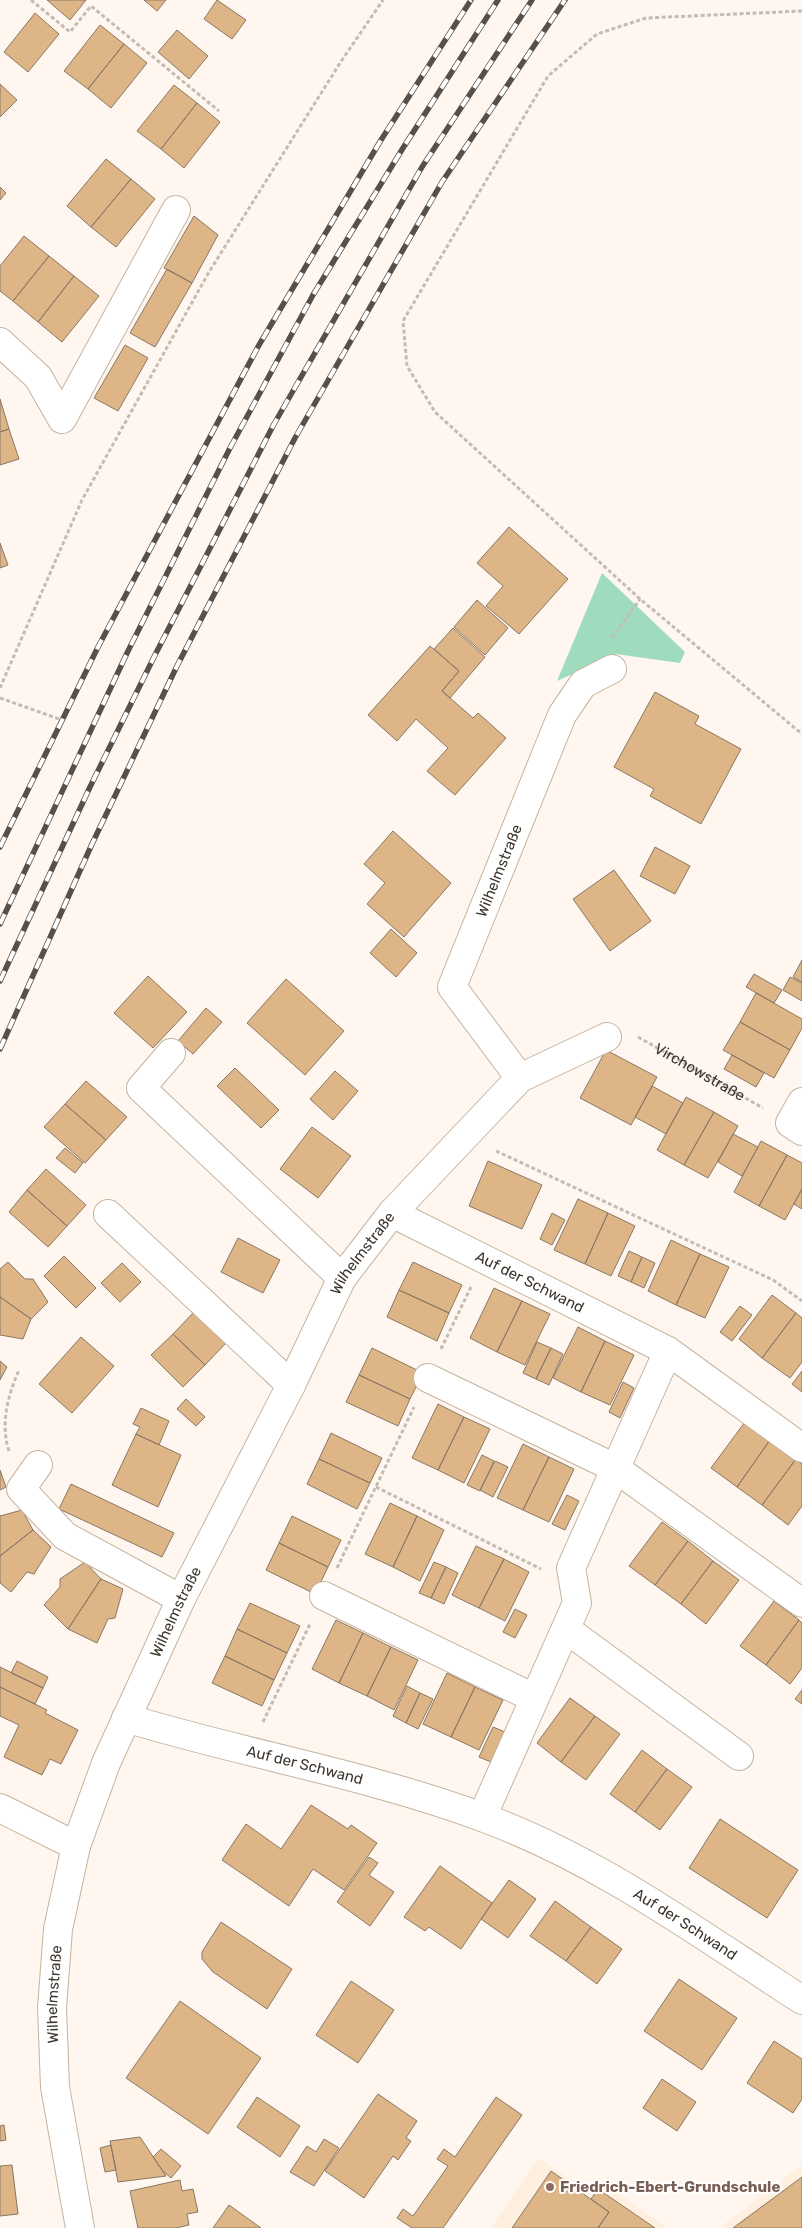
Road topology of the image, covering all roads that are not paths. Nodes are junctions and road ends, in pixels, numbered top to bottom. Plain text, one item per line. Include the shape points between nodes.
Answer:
1 (176, 210) dead end
2 (0, 342) edge
3 (612, 669) road end
4 (606, 1037) road end
5 (171, 1053) dead end
6 (520, 1078) junction
7 (392, 1213) junction
8 (108, 1214) dead end
9 (342, 1278) junction
10 (668, 1351) junction
11 (428, 1378) road end
12 (291, 1385) junction
13 (802, 1448) edge
14 (38, 1465) dead end
15 (615, 1468) junction
16 (324, 1596) road end
17 (181, 1599) junction
18 (802, 1602) edge
19 (566, 1629) junction
20 (534, 1698) junction
21 (126, 1718) junction
22 (739, 1756) dead end
23 (0, 1808) edge
24 (482, 1817) junction
25 (76, 1846) junction
26 (802, 2000) edge
27 (80, 2228) edge

1 - 2 street via 62,419 38,377
3 - 6 street, Wilhelmstraße via 582,684 562,716 452,987
4 - 6 street, Wilhelmstraße
5 - 9 street via 140,1088
6 - 7 street, Wilhelmstraße
7 - 9 street, Wilhelmstraße
7 - 10 street, Auf der Schwand
8 - 12 street
9 - 12 street, Wilhelmstraße
10 - 13 street, Auf der Schwand
10 - 15 street
11 - 15 street
12 - 17 street, Wilhelmstraße
14 - 17 street via 21,1489 66,1536
15 - 18 street
15 - 19 street via 571,1568 578,1603
16 - 20 street
17 - 21 street, Wilhelmstraße
19 - 20 street
19 - 22 street
20 - 24 street
21 - 24 street, Auf der Schwand via 182,1735 345,1773
21 - 25 street, Wilhelmstraße
23 - 25 street
24 - 26 street, Auf der Schwand via 571,1855 642,1895
25 - 27 street, Wilhelmstraße via 58,1928 52,2008 55,2087

